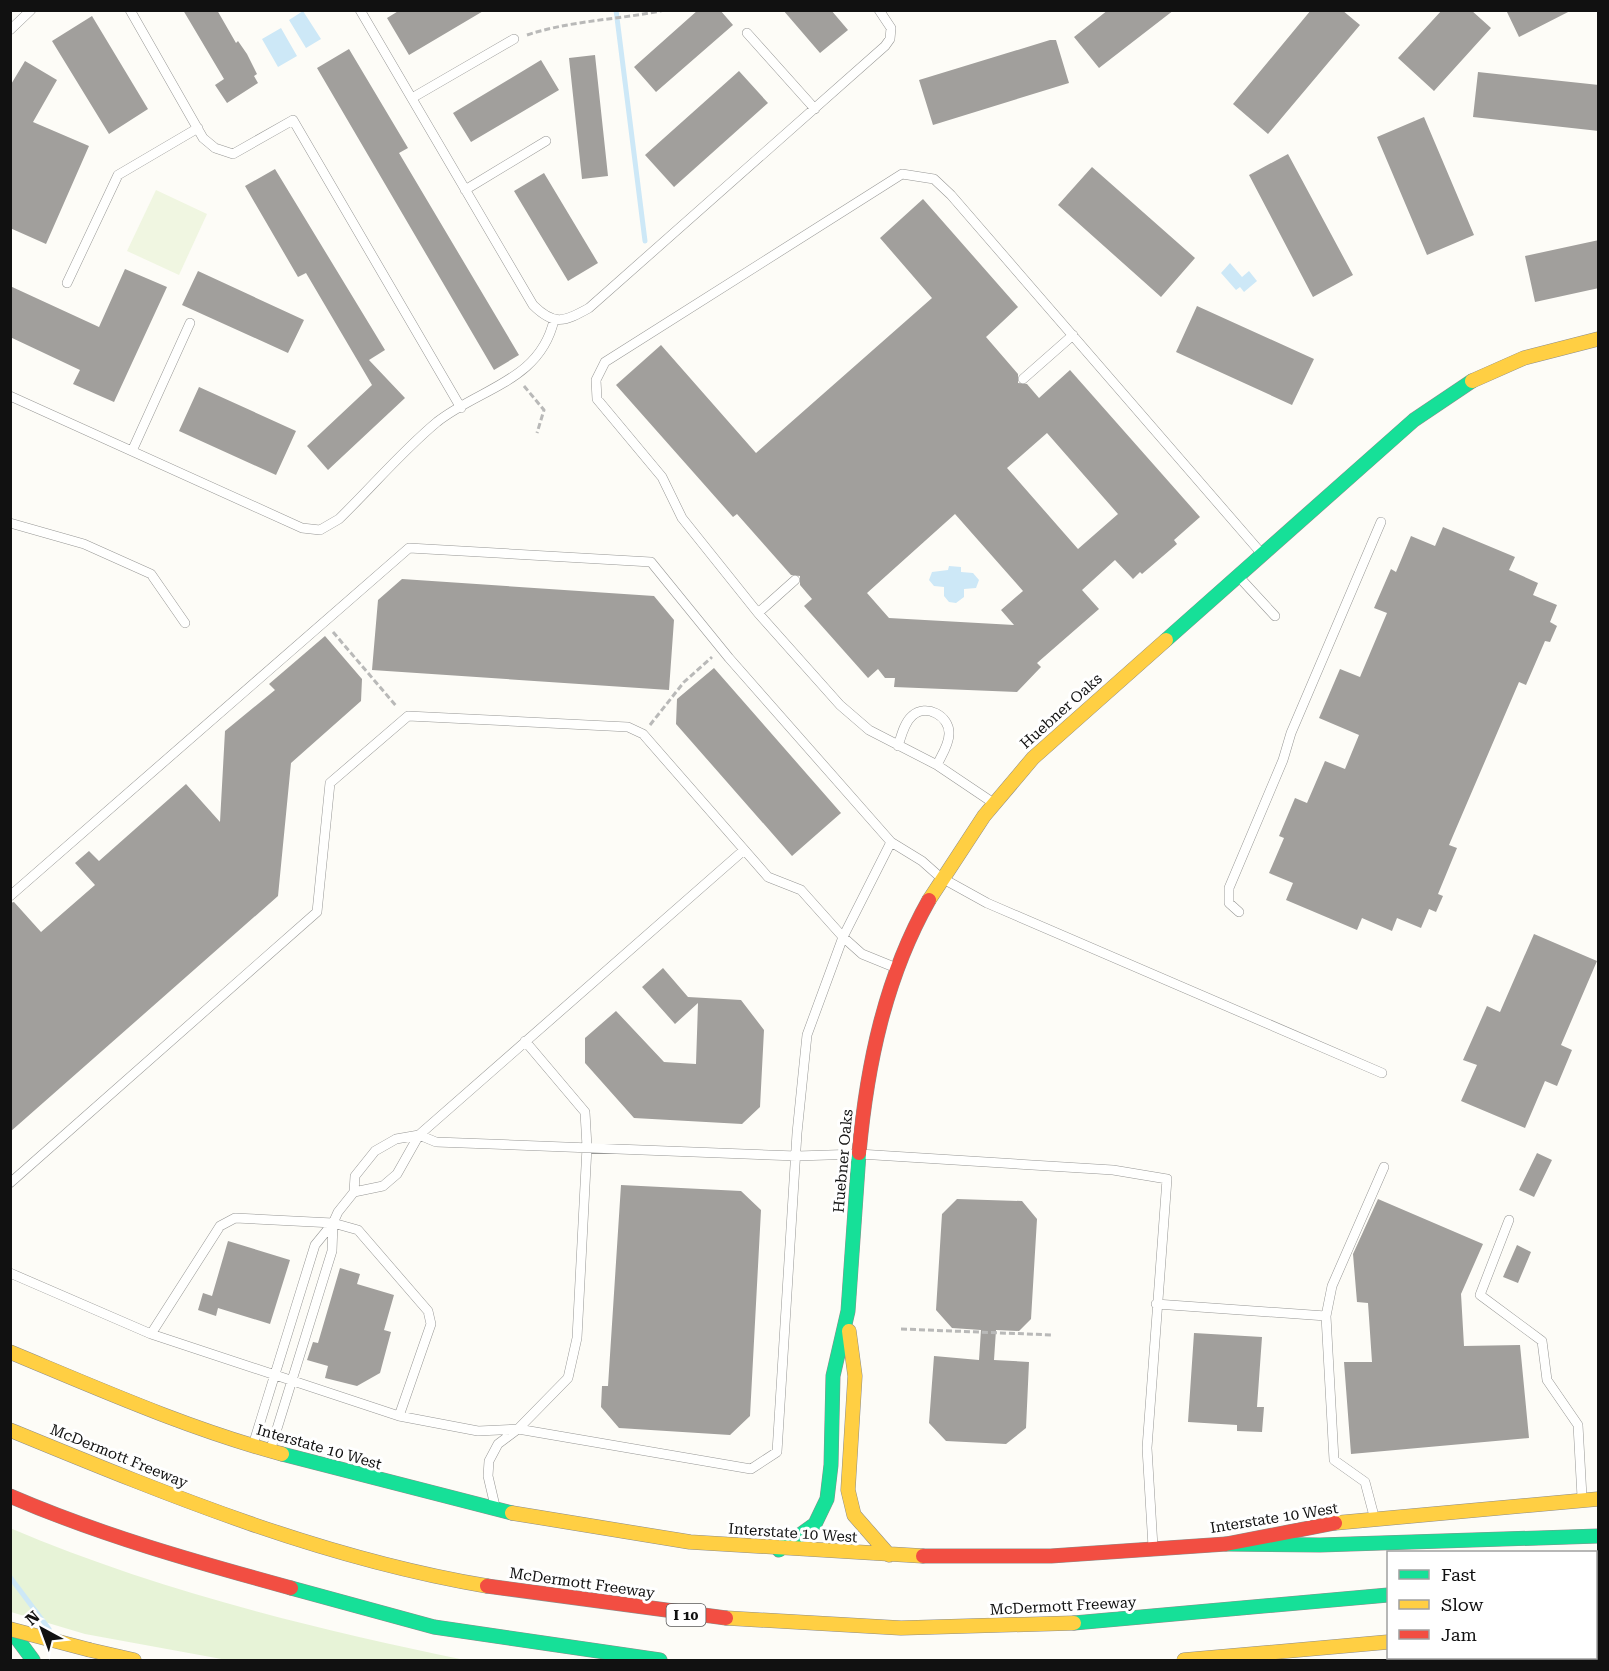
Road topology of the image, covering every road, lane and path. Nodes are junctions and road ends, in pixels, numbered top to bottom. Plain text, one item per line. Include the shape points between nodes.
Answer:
1 (31, 10) edge
2 (130, 10) edge
3 (360, 10) edge
4 (665, 10) edge
5 (879, 10) edge
6 (10, 30) edge
7 (747, 33) dead end
8 (514, 39) joint
9 (412, 98) junction
10 (815, 109) junction
11 (198, 128) junction
12 (546, 141) dead end
13 (465, 190) junction
14 (67, 283) dead end
15 (554, 320) junction
16 (190, 323) dead end
17 (1073, 335) junction
18 (1599, 339) edge
19 (515, 375) junction
20 (1023, 379) dead end
21 (10, 396) edge
22 (461, 408) junction
23 (537, 433) dead end
24 (132, 451) junction
25 (1382, 522) dead end
26 (10, 523) edge
27 (1262, 554) junction
28 (1238, 576) junction
29 (795, 580) dead end
30 (758, 613) junction
31 (1275, 616) dead end
32 (324, 621) junction
33 (185, 623) dead end
34 (722, 648) junction
35 (406, 718) junction
36 (643, 734) junction
37 (898, 746) junction
38 (937, 765) junction
39 (992, 802) junction
40 (891, 842) junction
41 (744, 850) junction
42 (940, 877) junction
43 (10, 896) edge
44 (1239, 912) dead end
45 (843, 937) junction
46 (897, 969) junction
47 (525, 1041) junction
48 (1382, 1072) dead end
49 (419, 1135) junction
50 (587, 1147) junction
51 (859, 1154) junction
52 (797, 1156) junction
53 (1384, 1167) dead end
54 (10, 1183) edge
55 (354, 1192) junction
56 (1509, 1220) dead end
57 (333, 1223) junction
58 (10, 1273) edge
59 (1156, 1304) junction
60 (1326, 1316) junction
61 (847, 1320) junction
62 (901, 1329) dead end
63 (151, 1334) junction
64 (1053, 1335) dead end
65 (10, 1352) edge
66 (275, 1375) junction
67 (292, 1381) junction
68 (399, 1416) junction
69 (518, 1429) junction
70 (10, 1430) edge
71 (253, 1446) junction
72 (271, 1450) junction
73 (10, 1496) edge
74 (1599, 1498) edge
75 (1582, 1500) junction
76 (496, 1510) junction
77 (1375, 1520) junction
78 (1599, 1536) edge
79 (1226, 1544) junction
80 (1154, 1549) junction
81 (779, 1550) junction
82 (888, 1555) junction
83 (1387, 1595) edge
84 (10, 1629) edge
85 (1387, 1642) edge
86 (33, 1660) edge
87 (134, 1660) edge
88 (660, 1660) edge
89 (1184, 1660) edge

1 - 6 lane
2 - 11 lane
3 - 9 lane
4 - 8 path via 553,26
5 - 10 lane via 891,28 890,39
7 - 10 lane
8 - 9 lane
9 - 13 lane
10 - 15 lane via 589,309 570,319
11 - 14 lane via 118,175
11 - 22 lane via 215,148 234,154 293,120
12 - 13 lane
13 - 15 lane via 533,305
15 - 19 lane via 541,355
16 - 24 lane
17 - 20 lane
17 - 27 lane
17 - 30 lane via 951,195 934,179 902,174 605,362 596,380 597,399 662,477 682,518
18 - 27 main road, Huebner Oaks via 1534,352 1451,392
19 - 22 lane
19 - 23 path via 544,410
21 - 24 lane
22 - 24 lane via 438,422 339,519 320,530 302,528
25 - 44 lane via 1291,733 1230,888 1229,903
26 - 33 lane via 84,544 151,574
27 - 28 main road, Huebner Oaks
28 - 31 lane
28 - 39 main road, Huebner Oaks via 1033,758
29 - 30 lane
30 - 37 lane via 840,705 868,729
32 - 34 lane via 409,548 651,562
32 - 35 path
32 - 43 lane
34 - 36 path via 684,682
34 - 40 lane
35 - 36 lane via 628,727
35 - 54 lane via 330,783 317,912
36 - 41 lane
37 - 38 lane
37 - 38 lane via 910,717 933,711 949,728
38 - 39 lane
39 - 42 main road, Huebner Oaks
40 - 42 lane
40 - 45 lane
41 - 45 lane via 768,877 801,890
41 - 47 lane
42 - 46 main road, Huebner Oaks
42 - 48 lane via 987,903
45 - 46 lane via 862,954
45 - 52 lane via 807,1035
46 - 51 main road, Huebner Oaks via 881,1016 868,1076
47 - 49 lane
47 - 50 lane via 585,1112
49 - 50 lane via 436,1142
49 - 55 lane via 398,1174 383,1186
49 - 55 lane via 396,1139 375,1151 355,1176
50 - 52 lane
50 - 69 lane via 577,1338 568,1378
51 - 52 lane
51 - 59 lane via 1113,1170 1167,1179
51 - 61 main road, Huebner Oaks
52 - 69 lane via 777,1452 751,1469
53 - 60 lane via 1332,1286
55 - 57 lane
56 - 75 lane via 1480,1295 1542,1341 1546,1380 1578,1425
57 - 63 lane via 235,1218 220,1226
57 - 66 lane via 315,1245
57 - 67 lane via 332,1251
57 - 68 lane via 358,1230 428,1311 430,1324
58 - 63 lane
59 - 60 lane
59 - 80 lane via 1147,1448
60 - 77 lane via 1334,1460 1365,1482
61 - 81 main road, Huebner Oaks via 833,1374 828,1491 823,1513 813,1526
61 - 82 main road, Huebner Oaks via 855,1376 848,1490 854,1515
62 - 64 path
63 - 66 lane
65 - 71 main road, Interstate 10 West via 123,1399
66 - 67 lane
66 - 71 lane
67 - 68 lane
67 - 72 lane
68 - 69 lane via 478,1431
69 - 76 lane via 498,1443 489,1461 488,1476
70 - 83 main road, McDermott Freeway / I 10 via 236,1521 363,1560 520,1592 687,1615 816,1626 965,1628 1100,1621
71 - 72 main road, Interstate 10 West
72 - 76 main road, Interstate 10 West
73 - 88 main road via 192,1561 434,1628
74 - 75 main road, Interstate 10 West
75 - 77 main road, Interstate 10 West
76 - 81 main road, Interstate 10 West via 690,1542
77 - 79 main road, Interstate 10 West via 1328,1524
78 - 79 main road via 1320,1545
79 - 80 main road, Interstate 10 West
80 - 82 main road, Interstate 10 West via 968,1558
81 - 82 main road, Interstate 10 West
84 - 86 main road
84 - 87 main road, bridge
85 - 89 main road

